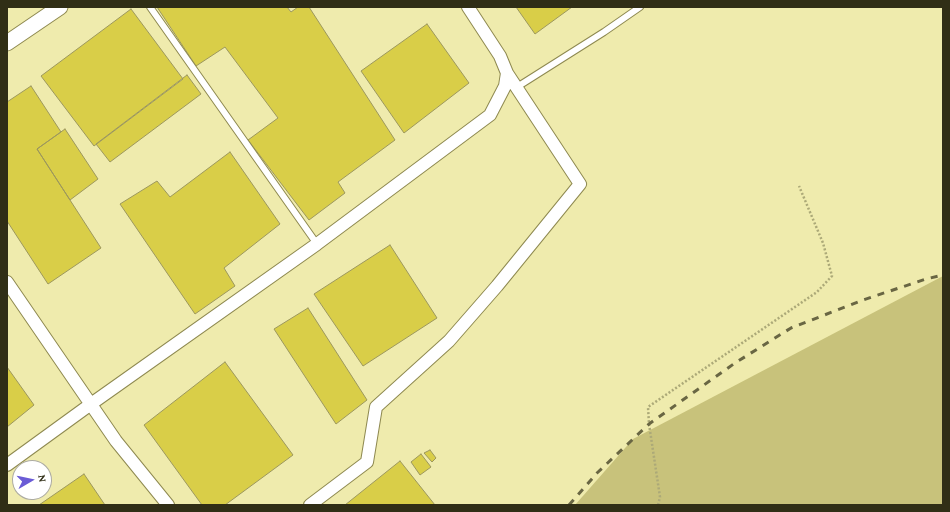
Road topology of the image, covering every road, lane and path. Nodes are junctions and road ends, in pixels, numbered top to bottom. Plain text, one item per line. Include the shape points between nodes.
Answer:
1 (60, 7) edge
2 (150, 7) edge
3 (468, 7) edge
4 (640, 7) edge
5 (7, 43) edge
6 (507, 73) junction
7 (517, 87) junction
8 (799, 186) dead end
9 (317, 244) junction
10 (7, 282) edge
11 (91, 404) junction
12 (7, 465) edge
13 (168, 505) edge
14 (310, 505) edge
15 (658, 505) edge

1 - 5 street
2 - 9 lane
3 - 6 street via 500,56
4 - 7 lane
6 - 7 street
6 - 9 street via 505,86 490,115
7 - 14 street via 580,184 449,341 376,407 367,462
8 - 15 path via 823,243 832,276 817,292 648,407 660,497
9 - 11 street
10 - 11 street
11 - 12 street
11 - 13 street via 116,441

